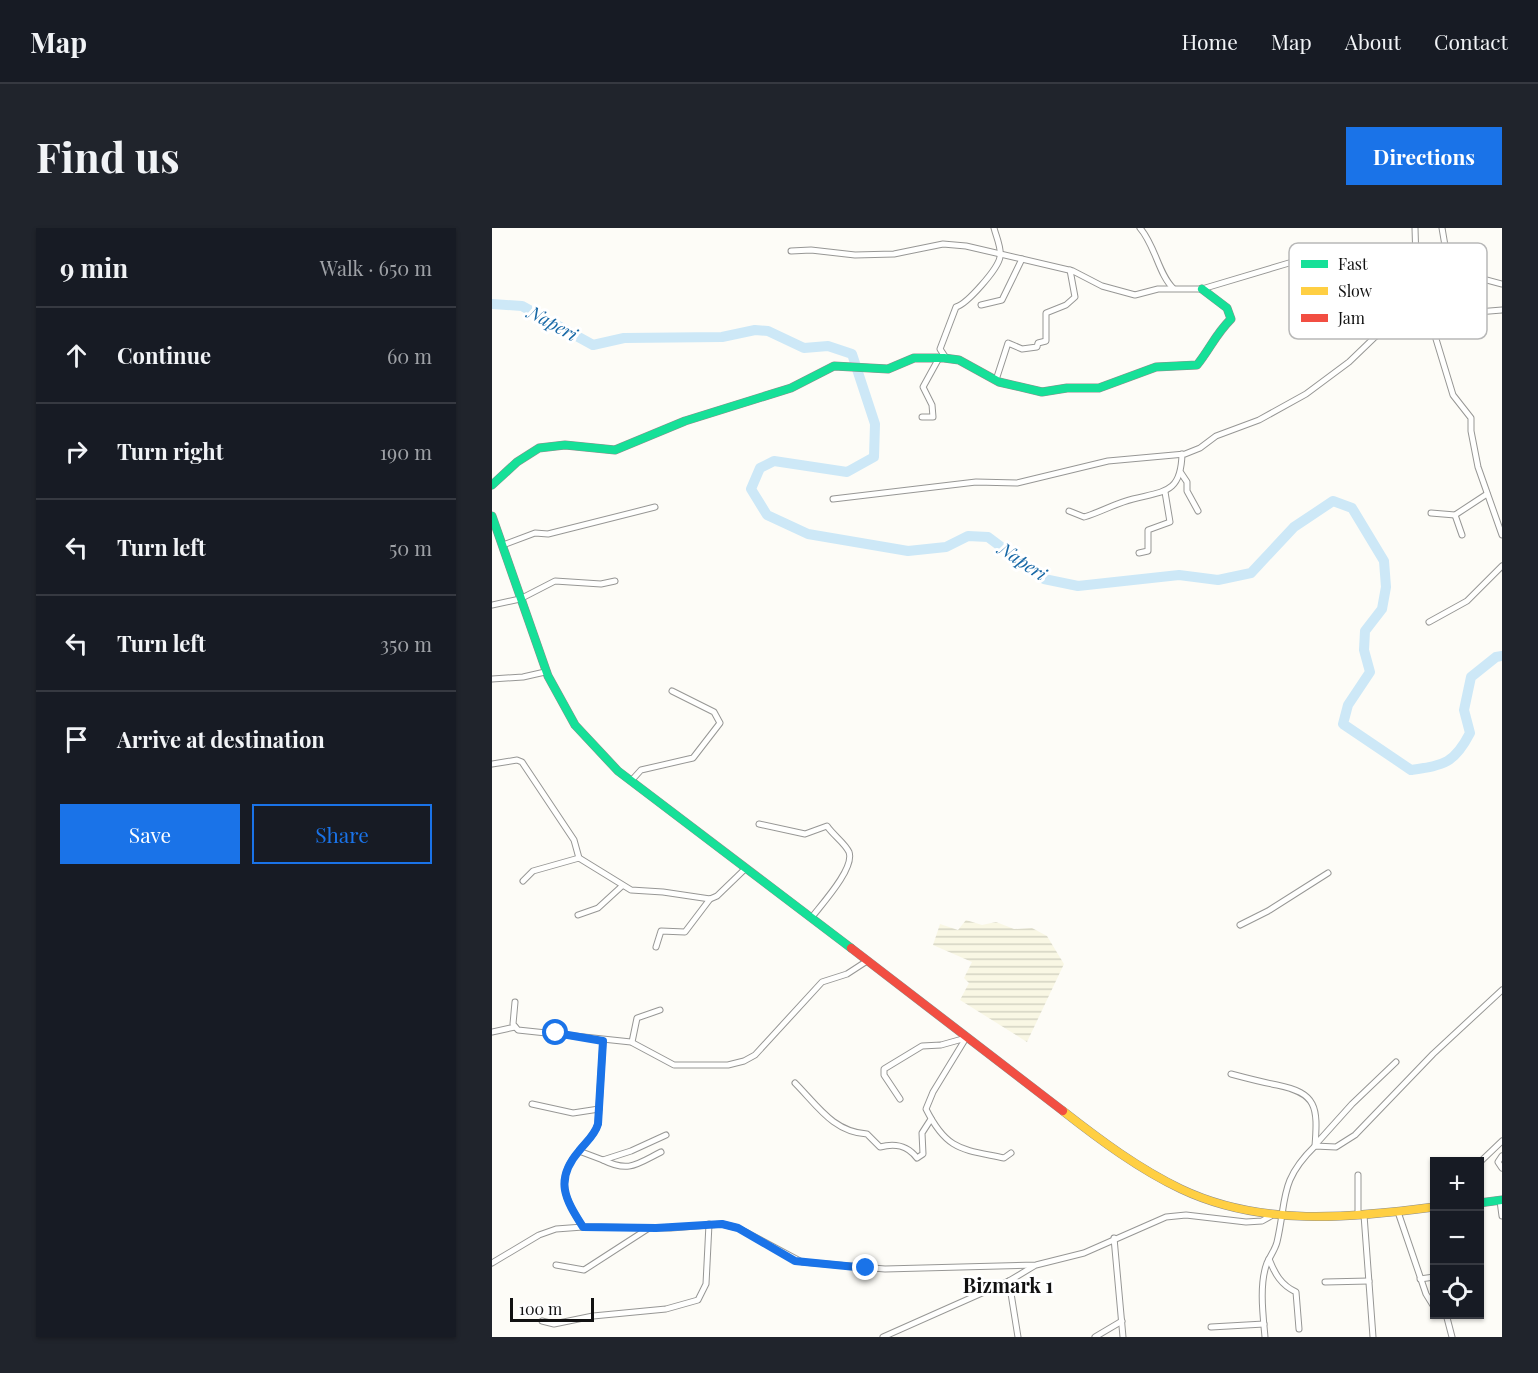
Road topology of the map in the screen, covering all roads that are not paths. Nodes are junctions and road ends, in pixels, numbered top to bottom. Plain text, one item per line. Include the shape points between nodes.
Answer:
1 (994, 228) edge
2 (1140, 228) edge
3 (1415, 228) edge
4 (1442, 228) edge
5 (1415, 243) edge
6 (1444, 243) edge
7 (790, 251) dead end
8 (1001, 256) junction
9 (1022, 259) junction
10 (1289, 263) edge
11 (1070, 270) junction
12 (1487, 280) edge
13 (1502, 284) edge
14 (1173, 288) junction
15 (1202, 289) junction
16 (981, 305) dead end
17 (1502, 310) edge
18 (1487, 311) edge
19 (1375, 339) edge
20 (1438, 339) edge
21 (942, 358) junction
22 (996, 380) junction
23 (922, 417) dead end
24 (1182, 454) junction
25 (1181, 473) junction
26 (492, 485) edge
27 (1166, 492) junction
28 (1487, 494) junction
29 (833, 499) dead end
30 (655, 507) dead end
31 (1069, 511) dead end
32 (1198, 511) dead end
33 (1431, 513) dead end
34 (1455, 515) junction
35 (492, 516) edge
36 (1462, 535) dead end
37 (1502, 536) edge
38 (503, 545) junction
39 (1138, 553) dead end
40 (1502, 566) edge
41 (615, 581) dead end
42 (520, 598) junction
43 (492, 605) edge
44 (1429, 622) dead end
45 (545, 672) junction
46 (492, 680) edge
47 (672, 691) dead end
48 (492, 764) edge
49 (631, 782) junction
50 (759, 824) dead end
51 (579, 858) junction
52 (745, 869) junction
53 (1328, 873) dead end
54 (523, 881) dead end
55 (622, 886) junction
56 (710, 899) junction
57 (578, 915) dead end
58 (812, 917) junction
59 (1240, 925) dead end
60 (656, 947) dead end
61 (867, 962) junction
62 (1502, 990) edge
63 (515, 1002) dead end
64 (660, 1010) dead end
65 (515, 1027) junction
66 (492, 1032) edge
67 (966, 1038) junction
68 (603, 1041) junction
69 (632, 1042) junction
70 (1396, 1062) dead end
71 (1231, 1074) dead end
72 (795, 1083) dead end
73 (900, 1099) dead end
74 (532, 1104) dead end
75 (599, 1109) junction
76 (931, 1119) junction
77 (666, 1135) dead end
78 (1502, 1141) edge
79 (1315, 1146) junction
80 (579, 1151) junction
81 (661, 1152) dead end
82 (1011, 1153) dead end
83 (1502, 1156) edge
84 (1484, 1158) edge
85 (603, 1160) junction
86 (1502, 1168) edge
87 (1358, 1175) dead end
88 (1501, 1201) edge
89 (1484, 1203) edge
90 (1430, 1208) edge
91 (1398, 1212) junction
92 (1361, 1215) junction
93 (1277, 1216) junction
94 (1502, 1216) edge
95 (709, 1224) junction
96 (583, 1227) junction
97 (649, 1228) junction
98 (1114, 1238) junction
99 (492, 1256) edge
100 (501, 1257) junction
101 (1269, 1259) junction
102 (492, 1263) edge
103 (556, 1265) dead end
104 (1036, 1265) junction
105 (1430, 1278) edge
106 (1420, 1279) junction
107 (1009, 1281) junction
108 (1369, 1281) junction
109 (1325, 1282) dead end
110 (1430, 1299) edge
111 (1447, 1319) edge
112 (542, 1321) dead end
113 (1122, 1322) junction
114 (1264, 1324) junction
115 (1210, 1328) dead end
116 (1299, 1329) dead end
117 (883, 1337) edge
118 (1018, 1337) edge
119 (1095, 1337) edge
120 (1123, 1337) edge
121 (1265, 1337) edge
122 (1373, 1337) edge
123 (1452, 1337) edge

1 - 8 street
2 - 14 street
3 - 5 street
4 - 6 street
7 - 8 street via 894,254 952,244
8 - 9 street
8 - 21 street via 994,271 956,308 940,349
9 - 11 street
9 - 16 street via 1002,300
10 - 15 street
11 - 14 street via 1102,286 1135,295
11 - 22 street via 1075,297 1046,313 1046,341 1022,349 1008,343
12 - 13 street
14 - 15 street
15 - 22 main road via 1227,308 1231,319 1214,336 1197,365 1156,367 1099,388 1042,392
17 - 18 street
19 - 24 street via 1306,394
20 - 28 street via 1453,395 1471,418 1478,467
21 - 22 main road via 958,360
21 - 23 street via 923,387 933,417
21 - 26 main road via 914,358 888,369 828,369 791,388 685,421 615,450 565,445 539,448
24 - 25 street
24 - 29 street via 1108,461 1017,483 976,482
25 - 27 street
25 - 32 street
27 - 31 street via 1132,499 1084,517
27 - 39 street via 1170,522 1148,530 1148,551
28 - 34 street
28 - 37 street
30 - 38 street via 558,532 535,533
33 - 34 street
34 - 36 street
35 - 38 main road
38 - 42 main road
40 - 44 street via 1467,601
41 - 42 street via 555,581
42 - 43 street
42 - 45 main road
45 - 46 street
45 - 49 main road via 577,728
47 - 49 street via 714,712 720,723 693,758 641,770
48 - 51 street via 522,762 574,840
49 - 52 main road
50 - 58 street via 805,834 827,826 848,849 846,871
51 - 54 street via 533,871
51 - 55 street
52 - 56 street
52 - 58 main road
53 - 59 street
55 - 56 street via 638,892 663,891
55 - 57 street via 598,908
56 - 60 street via 685,932 661,932
58 - 61 main road
61 - 67 main road
61 - 69 street via 822,982 755,1055 744,1061 714,1066 674,1065
62 - 79 street via 1355,1135 1336,1147
63 - 65 street
64 - 69 street via 637,1018
65 - 66 street
65 - 68 street
67 - 73 street via 922,1046 884,1069 884,1076
67 - 76 street via 933,1092 926,1109
67 - 93 main road via 1143,1168 1221,1205
68 - 69 street
68 - 75 street
70 - 79 street
71 - 79 street via 1291,1088 1308,1096 1316,1114
72 - 76 street via 830,1120 853,1133 867,1134 880,1147 891,1144 910,1149 917,1158 923,1155 922,1133
74 - 75 street via 573,1113
75 - 80 street via 597,1129
76 - 82 street via 937,1132 953,1145 1004,1158
77 - 85 street
78 - 84 street
79 - 93 street via 1288,1181
80 - 85 street
80 - 96 street via 564,1190
81 - 85 street via 632,1167 620,1168
83 - 86 street via 1498,1162
87 - 92 street
88 - 89 main road
88 - 94 street
90 - 91 main road
91 - 92 main road
91 - 106 street
92 - 93 main road
92 - 108 street
93 - 98 street via 1246,1222 1186,1215 1166,1217
93 - 101 street via 1277,1243
95 - 97 street
95 - 104 street via 738,1228 802,1262 885,1269
95 - 112 street via 706,1284 698,1300 666,1309 554,1324
96 - 97 street
96 - 100 street via 548,1232
97 - 103 street via 584,1270
98 - 104 street via 1084,1253
98 - 113 street
99 - 100 street
100 - 102 street
101 - 114 street via 1263,1291
101 - 116 street via 1275,1274 1296,1293
104 - 107 street
105 - 106 street
106 - 110 street
107 - 117 street
107 - 118 street
108 - 109 street
108 - 122 street
111 - 123 street
113 - 119 street
113 - 120 street
114 - 115 street
114 - 121 street

